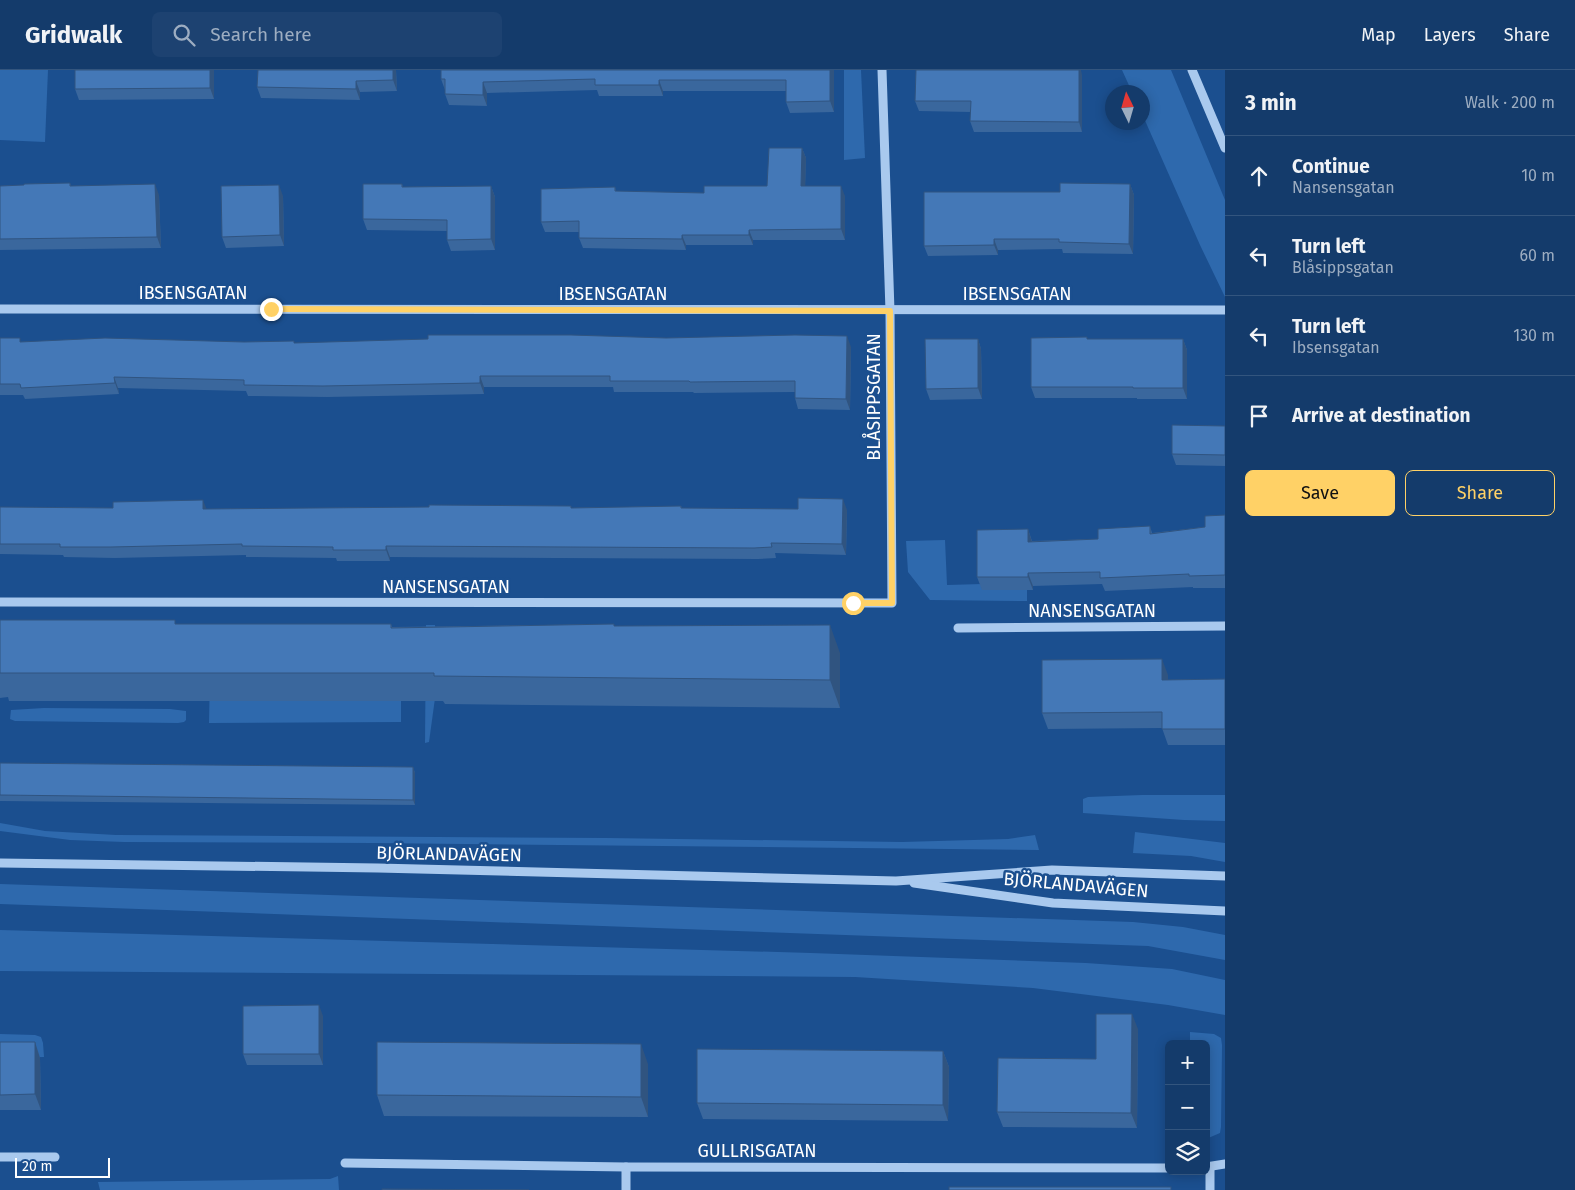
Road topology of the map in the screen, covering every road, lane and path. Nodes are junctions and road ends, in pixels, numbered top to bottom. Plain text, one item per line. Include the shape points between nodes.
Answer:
1 (882, 70) edge
2 (1192, 70) edge
3 (1225, 148) edge
4 (0, 308) edge
5 (1225, 310) edge
6 (890, 311) junction
7 (0, 602) edge
8 (892, 603) joint
9 (1225, 626) edge
10 (958, 628) dead end
11 (0, 863) edge
12 (1225, 876) edge
13 (896, 881) junction
14 (1225, 910) edge
15 (0, 1156) edge
16 (55, 1157) dead end
17 (345, 1163) dead end
18 (1225, 1164) edge
19 (626, 1167) junction
20 (1210, 1167) edge
21 (1165, 1168) edge
22 (1209, 1175) edge
23 (626, 1190) edge
24 (1210, 1190) edge

1 - 6 street, BLÅSIPPSGATAN
2 - 3 street
4 - 6 street, IBSENSGATAN
5 - 6 street, IBSENSGATAN
6 - 8 street, BLÅSIPPSGATAN
7 - 8 street, NANSENSGATAN
9 - 10 street, NANSENSGATAN
11 - 13 street, BJÖRLANDAVÄGEN via 378,868
12 - 13 street, BJÖRLANDAVÄGEN via 1052,870
13 - 14 street, BJÖRLANDAVÄGEN via 1053,903
15 - 16 street
17 - 19 street, GULLRISGATAN
18 - 20 street
19 - 21 street, GULLRISGATAN
19 - 23 street
22 - 24 street

